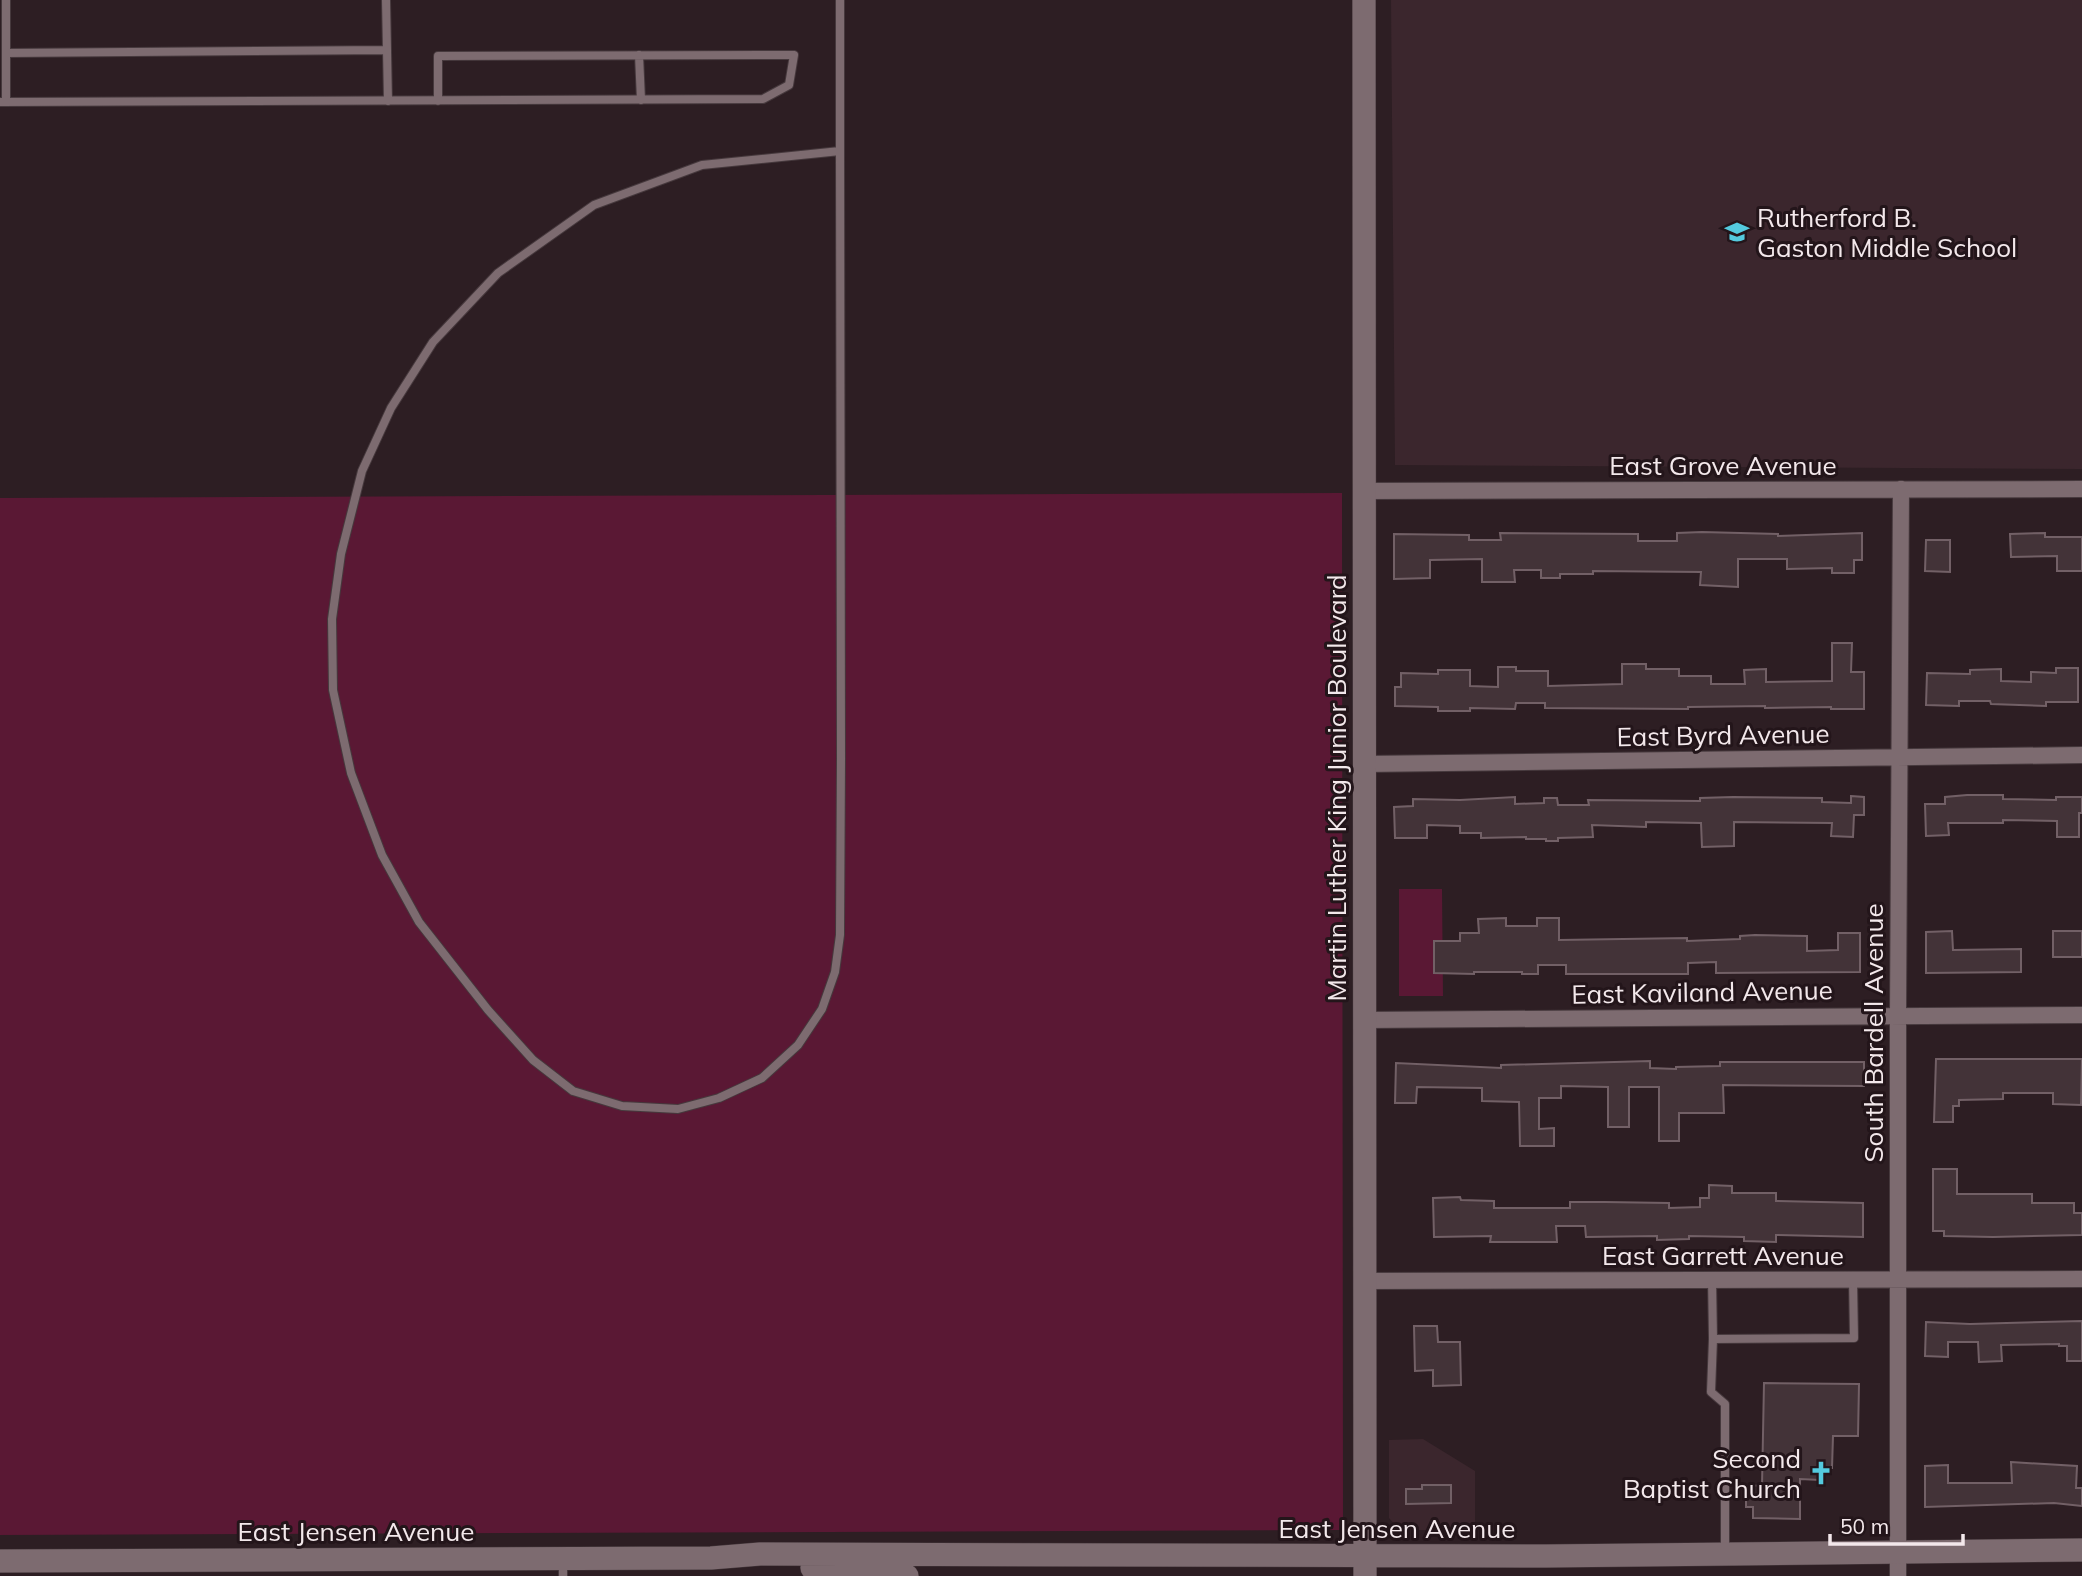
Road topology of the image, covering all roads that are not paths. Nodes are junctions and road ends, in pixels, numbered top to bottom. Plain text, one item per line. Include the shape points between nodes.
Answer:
1 (6, 0) edge
2 (386, 0) edge
3 (839, 0) edge
4 (1364, 0) edge
5 (387, 50) junction
6 (6, 53) junction
7 (639, 55) junction
8 (640, 100) junction
9 (388, 101) junction
10 (438, 101) junction
11 (3, 102) edge
12 (840, 151) junction
13 (1901, 489) junction
14 (2082, 489) edge
15 (1364, 491) junction
16 (2082, 755) edge
17 (1899, 758) junction
18 (1364, 764) junction
19 (1898, 1015) junction
20 (2082, 1015) edge
21 (1364, 1020) junction
22 (1712, 1279) junction
23 (1853, 1279) junction
24 (1897, 1279) junction
25 (2082, 1279) edge
26 (1364, 1281) junction
27 (1713, 1339) junction
28 (2082, 1550) edge
29 (1898, 1553) junction
30 (1724, 1555) junction
31 (712, 1558) junction
32 (0, 1561) edge
33 (1364, 1566) edge
34 (563, 1567) edge
35 (908, 1576) edge
36 (1898, 1576) edge

1 - 6 lane
2 - 5 lane
3 - 12 lane
4 - 15 street, Martin Luther King Junior Boulevard
5 - 6 lane
5 - 9 lane
6 - 11 lane
7 - 8 lane
7 - 8 lane via 794,55 789,85 763,99
7 - 10 lane via 438,56
8 - 10 lane
9 - 10 lane
9 - 11 lane
12 - 12 lane via 840,935 835,972 822,1009 798,1045 762,1078 719,1098 678,1109 622,1106 573,1091 533,1060 419,922 382,855 351,773 333,691 332,619 341,554 362,471 391,408 433,342 498,273 594,205 702,165
13 - 14 street, East Grove Avenue
13 - 15 street, East Grove Avenue
13 - 17 street, South Bardell Avenue
15 - 18 street, Martin Luther King Junior Boulevard
16 - 17 street, East Byrd Avenue
17 - 18 street, East Byrd Avenue
17 - 19 street, South Bardell Avenue
18 - 21 street, Martin Luther King Junior Boulevard
19 - 20 street, East Kaviland Avenue
19 - 21 street, East Kaviland Avenue
19 - 24 street, South Bardell Avenue
21 - 26 street, Martin Luther King Junior Boulevard
22 - 23 street, East Garrett Avenue
22 - 26 street, East Garrett Avenue
22 - 27 lane
23 - 24 street, East Garrett Avenue
23 - 27 lane via 1854,1338
24 - 25 street, East Garrett Avenue
24 - 29 street, South Bardell Avenue
26 - 33 street, Martin Luther King Junior Boulevard
27 - 30 lane via 1711,1392 1725,1404
28 - 29 street, East Jensen Avenue
29 - 30 street, East Jensen Avenue
29 - 36 street, South Bardell Avenue
30 - 33 street, East Jensen Avenue
31 - 33 street, East Jensen Avenue via 760,1554
31 - 34 street, East Jensen Avenue
31 - 35 street, East Jensen Avenue
32 - 34 street, East Jensen Avenue

